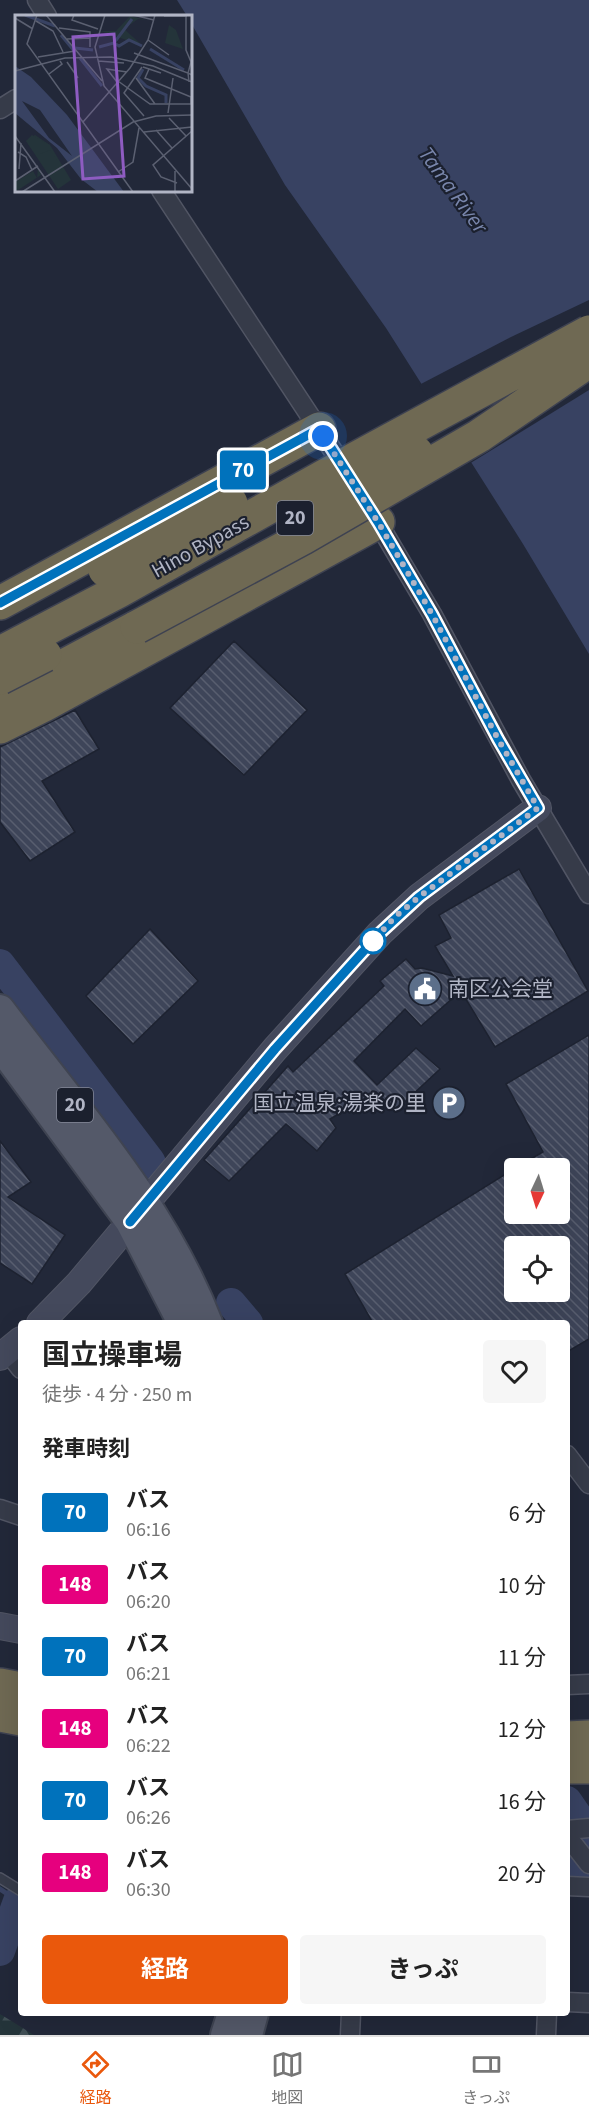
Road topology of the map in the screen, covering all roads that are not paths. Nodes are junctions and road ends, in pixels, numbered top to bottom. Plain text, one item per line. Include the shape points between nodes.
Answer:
1 (36, 0) edge
2 (46, 15) edge
3 (15, 100) edge
4 (0, 109) edge
5 (161, 192) edge
6 (589, 332) edge
7 (589, 359) edge
8 (319, 429) junction
9 (378, 522) junction
10 (0, 603) edge
11 (0, 627) edge
12 (0, 653) edge
13 (0, 678) edge
14 (0, 700) edge
15 (0, 727) edge
16 (538, 808) junction
17 (589, 894) edge
18 (0, 1009) edge
19 (0, 1046) edge
20 (138, 1213) junction
21 (43, 1320) edge
22 (181, 1320) edge
23 (207, 1320) edge
24 (570, 1459) edge
25 (589, 1484) edge
26 (0, 1509) edge
27 (18, 1515) edge
28 (0, 1626) edge
29 (18, 1629) edge
30 (589, 1684) edge
31 (0, 1685) edge
32 (570, 1685) edge
33 (18, 1688) edge
34 (0, 1715) edge
35 (18, 1718) edge
36 (570, 1742) edge
37 (583, 1759) edge
38 (574, 1831) edge
39 (589, 1864) edge
40 (0, 1878) edge
41 (570, 1886) edge
42 (589, 1887) edge
43 (18, 1889) edge
44 (570, 2002) edge
45 (589, 2003) edge
46 (231, 2016) edge
47 (253, 2016) edge
48 (351, 2016) edge
49 (547, 2016) edge
50 (225, 2035) edge
51 (248, 2035) edge
52 (350, 2035) edge
53 (546, 2035) edge

1 - 2 street
3 - 4 street
5 - 8 street
6 - 11 highway, bridge via 450,391 362,434
6 - 12 highway, Hino Bypass / 20, bridge
7 - 13 highway, Hino Bypass / 20, bridge
7 - 14 highway, bridge via 440,459 303,538
8 - 9 street
8 - 10 highway
9 - 15 highway
9 - 16 street
16 - 17 street
16 - 20 street via 436,884 380,933 275,1049
18 - 20 main road, 20 via 122,1166
19 - 20 main road, 20
20 - 21 street
20 - 22 main road, 20
20 - 23 main road, 20 via 187,1273
24 - 25 street
26 - 27 street
28 - 29 street
30 - 32 street
31 - 33 highway
34 - 35 highway
36 - 37 highway
38 - 39 street
40 - 43 lane
41 - 42 street
44 - 45 street
46 - 50 main road
47 - 51 main road
48 - 52 street
49 - 53 street

